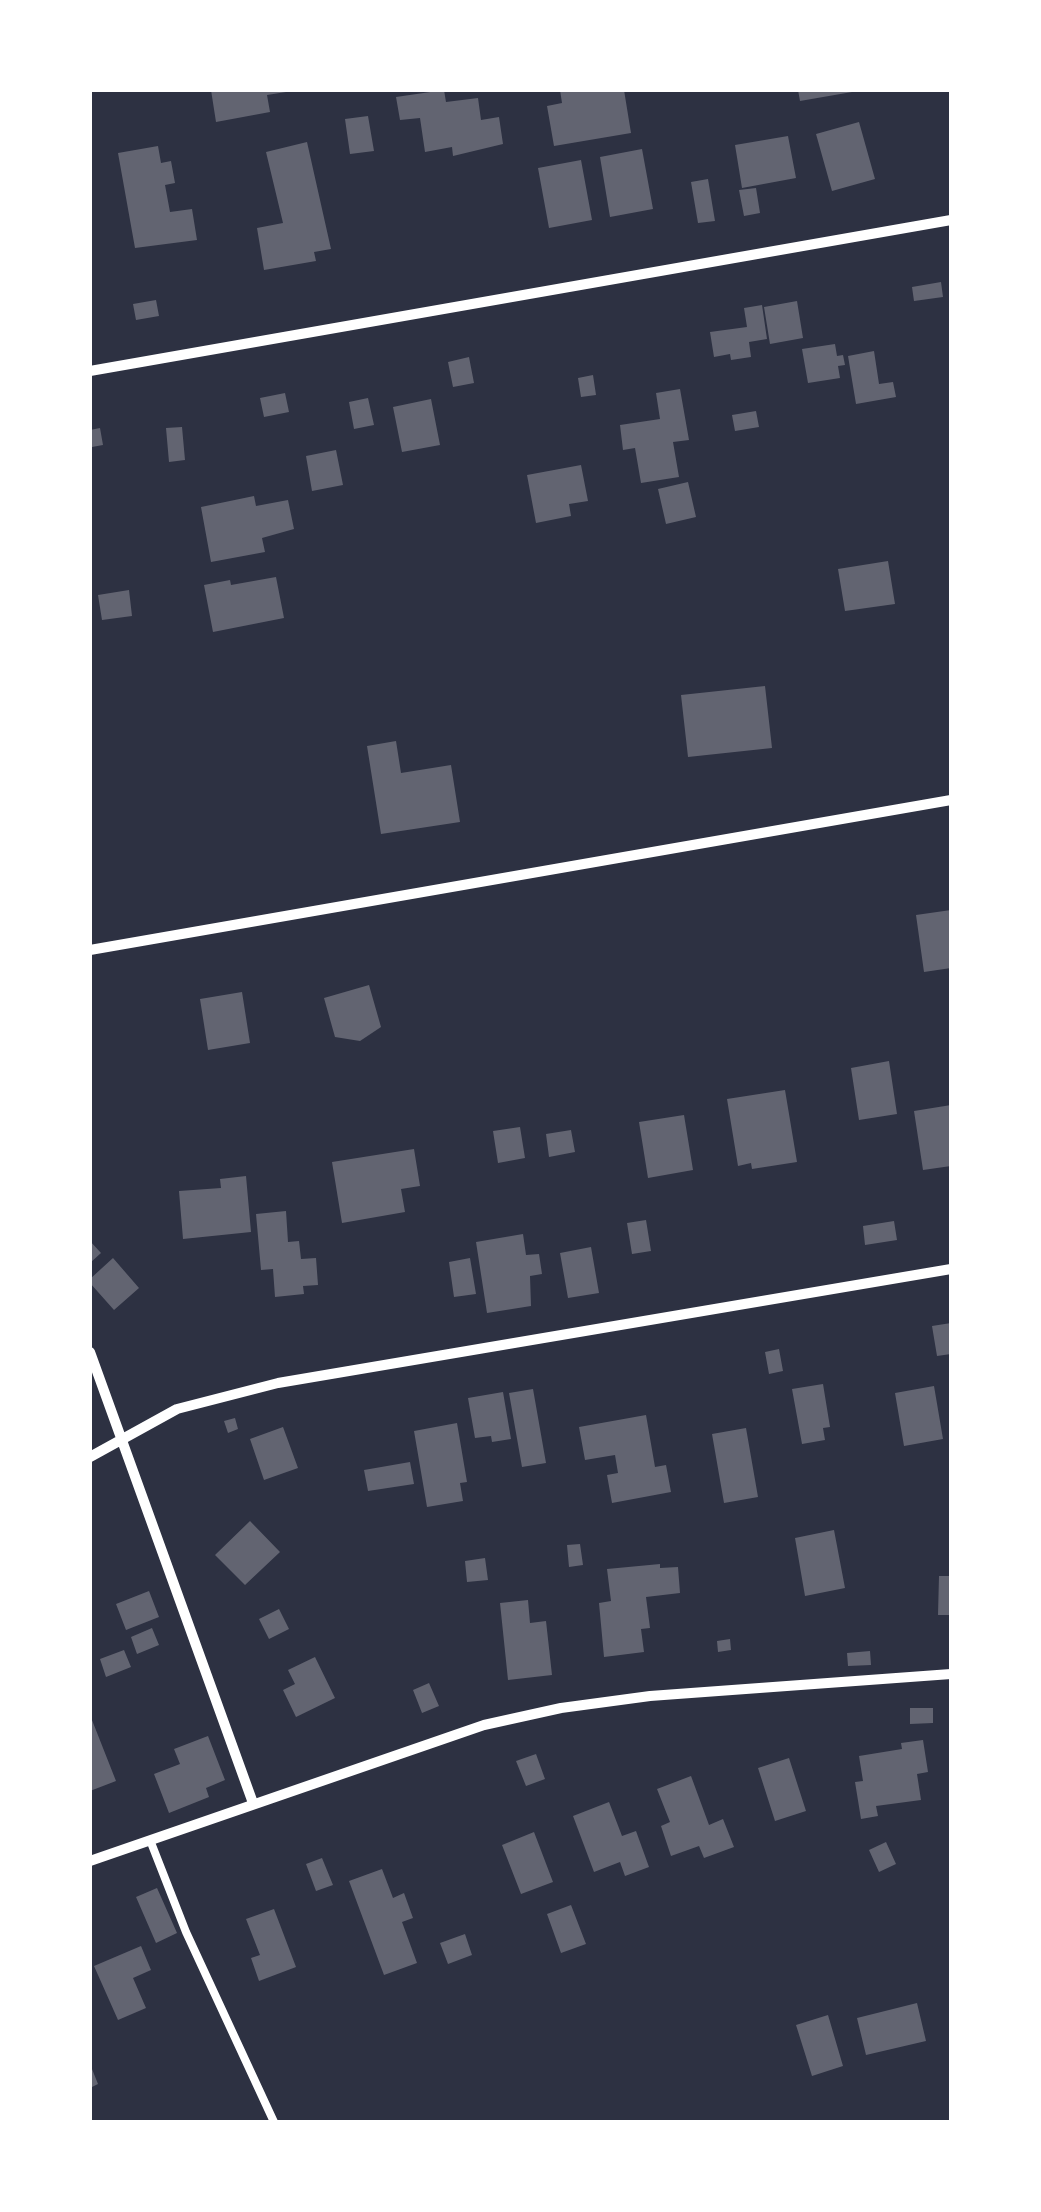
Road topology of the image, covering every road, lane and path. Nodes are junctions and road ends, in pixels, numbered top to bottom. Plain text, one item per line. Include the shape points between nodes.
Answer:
1 (951, 220) edge
2 (90, 371) edge
3 (951, 800) edge
4 (90, 950) edge
5 (951, 1269) edge
6 (90, 1352) edge
7 (122, 1440) junction
8 (90, 1456) edge
9 (951, 1674) edge
10 (253, 1803) junction
11 (150, 1840) junction
12 (90, 1862) edge
13 (274, 2122) edge

1 - 2 street
3 - 4 street
5 - 7 street via 278,1383 177,1409
6 - 7 street
7 - 8 street
7 - 10 street
9 - 10 street via 561,1708 484,1725
10 - 11 street
11 - 12 street
11 - 13 lane

